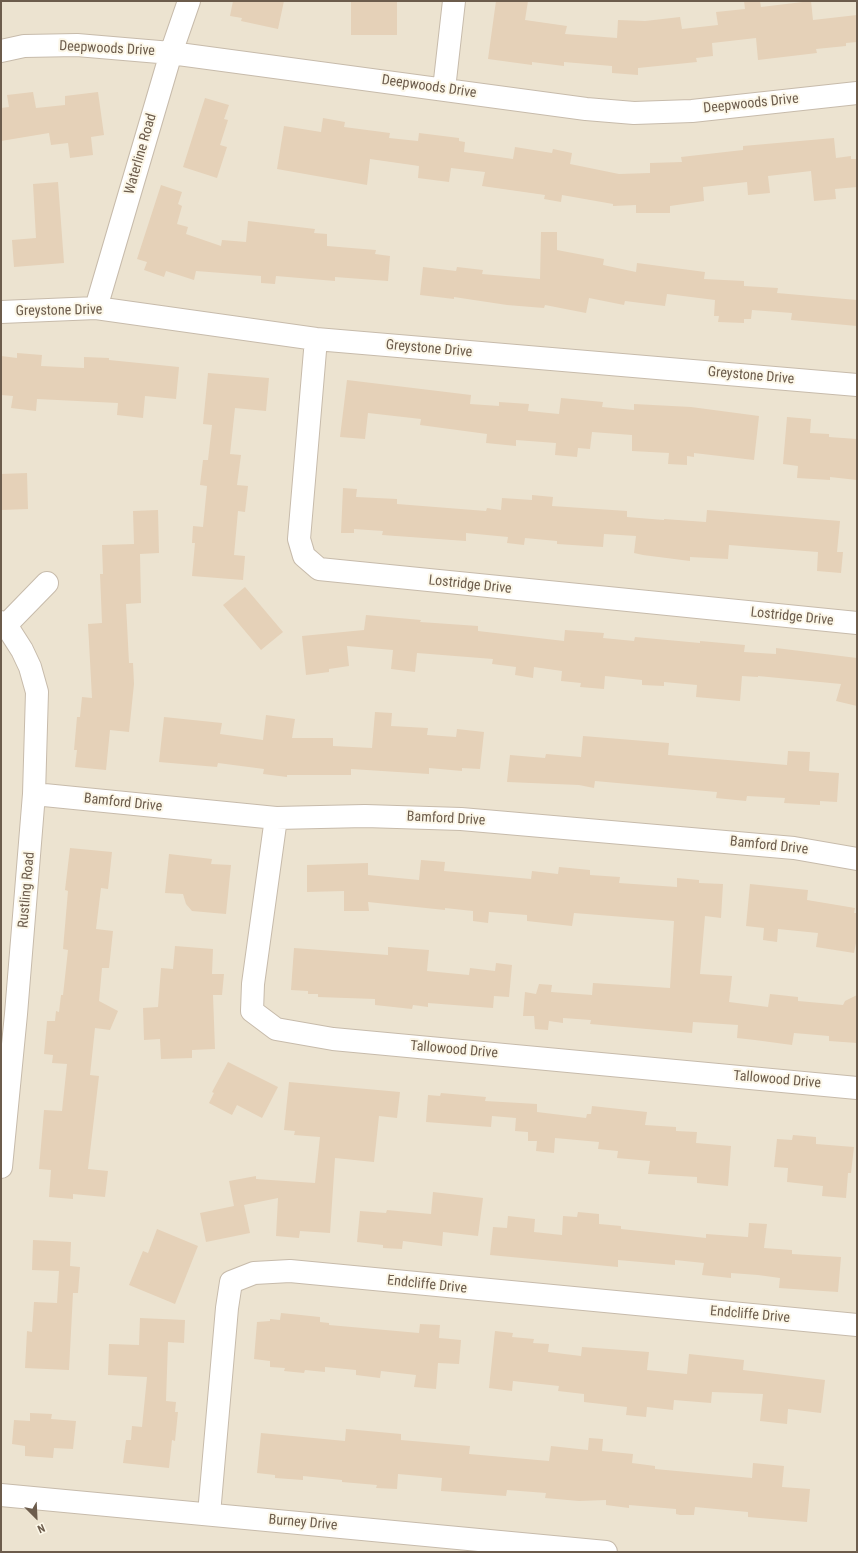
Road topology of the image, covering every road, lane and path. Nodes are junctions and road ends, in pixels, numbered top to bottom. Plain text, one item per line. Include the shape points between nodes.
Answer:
1 (189, 1) edge
2 (454, 1) edge
3 (1, 50) edge
4 (171, 53) junction
5 (444, 89) junction
6 (857, 93) edge
7 (96, 308) junction
8 (1, 312) edge
9 (316, 339) junction
10 (857, 385) edge
11 (47, 583) dead end
12 (3, 623) edge
13 (857, 623) edge
14 (34, 794) junction
15 (276, 818) junction
16 (857, 859) edge
17 (9, 1013) edge
18 (857, 1088) edge
19 (1, 1168) edge
20 (857, 1325) edge
21 (1, 1495) edge
22 (209, 1514) junction
23 (606, 1552) edge

1 - 4 street, Waterline Road
2 - 5 street
3 - 4 street, Deepwoods Drive via 24,46 77,45
4 - 5 street, Deepwoods Drive
4 - 7 street, Waterline Road
5 - 6 street, Deepwoods Drive via 586,109 634,113 692,110
7 - 8 street, Greystone Drive
7 - 9 street, Greystone Drive
9 - 10 street, Greystone Drive
9 - 13 street, Lostridge Drive via 299,539 304,556 319,569
11 - 12 street
12 - 14 street, Rustling Road via 22,650 37,692
14 - 15 street, Bamford Drive
14 - 17 street, Rustling Road
15 - 16 street, Bamford Drive via 365,816 461,819 794,848
15 - 18 street, Tallowood Drive via 252,984 252,1012 276,1029 340,1039
17 - 19 street, Rustling Road
20 - 22 street, Endcliffe Drive via 290,1271 254,1273 231,1282
21 - 22 street, Burney Drive
22 - 23 street, Burney Drive

